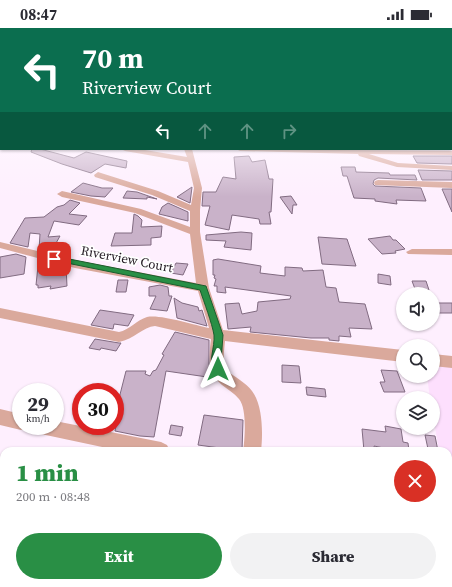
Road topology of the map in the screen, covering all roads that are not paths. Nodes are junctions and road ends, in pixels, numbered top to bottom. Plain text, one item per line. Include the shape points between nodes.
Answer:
1 (136, 150) edge
2 (351, 150) edge
3 (452, 153) edge
4 (190, 155) edge
5 (452, 168) edge
6 (98, 175) dead end
7 (378, 183) dead end
8 (452, 185) edge
9 (62, 194) dead end
10 (195, 210) junction
11 (195, 232) junction
12 (0, 245) edge
13 (412, 252) dead end
14 (452, 252) edge
15 (203, 288) junction
16 (0, 313) edge
17 (218, 335) junction
18 (396, 355) edge
19 (440, 361) edge
20 (452, 362) edge
21 (0, 417) edge
22 (12, 420) edge
23 (64, 431) edge
24 (142, 447) edge
25 (252, 447) edge

1 - 4 street
2 - 3 street
2 - 5 street via 396,165
4 - 10 street via 198,188
6 - 10 street via 155,193
7 - 8 street
9 - 11 street via 138,211
10 - 11 street
11 - 15 street
12 - 15 street, Riverview Court via 83,265
13 - 14 street
15 - 17 street
16 - 17 street via 118,337 125,337 150,321
17 - 18 street
17 - 25 street via 218,369 222,376 246,395 254,433
19 - 20 street
21 - 22 street
23 - 24 street

